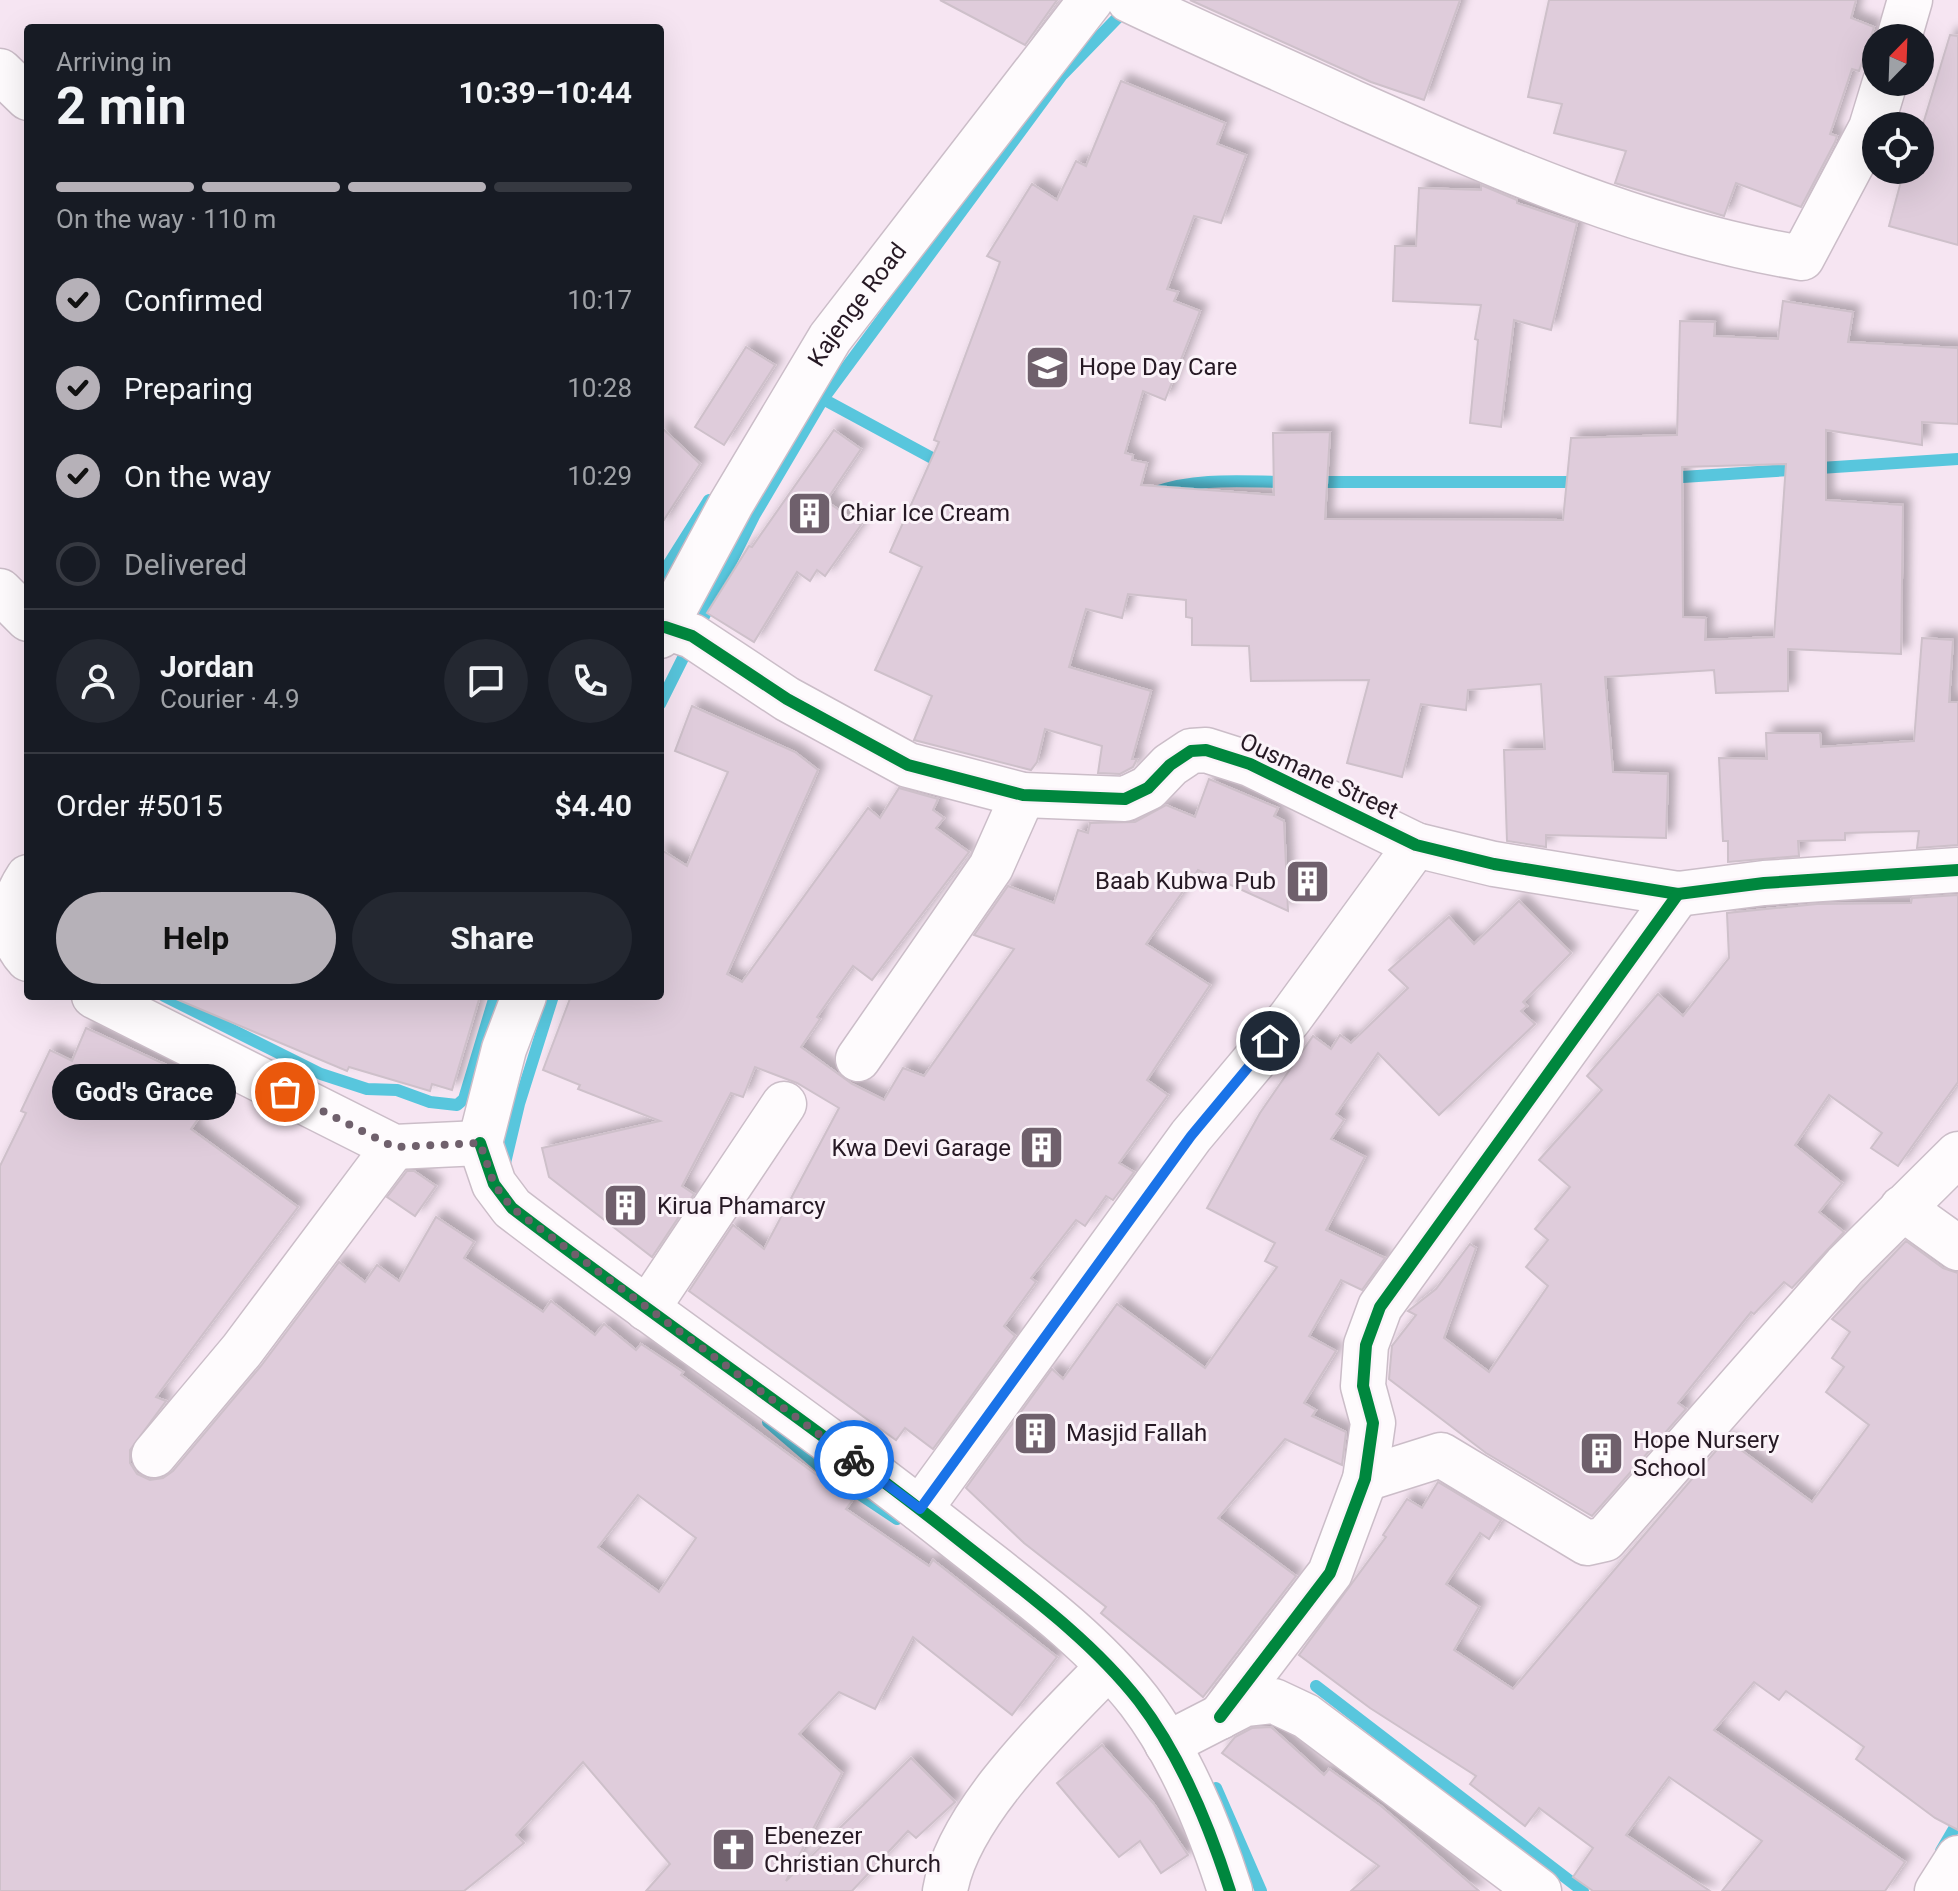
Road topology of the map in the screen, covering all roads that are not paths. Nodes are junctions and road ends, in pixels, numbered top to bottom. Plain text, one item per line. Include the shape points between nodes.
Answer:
1 (1091, 0) edge
2 (1129, 0) edge
3 (1910, 0) edge
4 (1903, 24) edge
5 (0, 71) edge
6 (24, 94) edge
7 (1881, 96) edge
8 (0, 591) edge
9 (24, 615) edge
10 (664, 628) edge
11 (664, 632) edge
12 (1023, 795) junction
13 (1416, 845) junction
14 (1958, 870) edge
15 (24, 885) edge
16 (1678, 894) junction
17 (24, 953) edge
18 (102, 1000) edge
19 (522, 1000) edge
20 (858, 1059) dead end
21 (784, 1104) dead end
22 (480, 1143) junction
23 (394, 1147) junction
24 (1958, 1154) edge
25 (1902, 1208) junction
26 (1958, 1248) edge
27 (647, 1309) junction
28 (154, 1455) dead end
29 (1365, 1479) junction
30 (920, 1509) junction
31 (1108, 1667) junction
32 (1220, 1717) junction
33 (1167, 1744) junction
34 (1958, 1858) edge
35 (945, 1891) edge
36 (1230, 1891) edge
37 (1539, 1891) edge
38 (1937, 1891) edge

1 - 10 street, Kajenge Road via 830,338
2 - 7 street via 1456,149 1633,217 1728,246 1802,258 1871,128
3 - 4 street
5 - 6 street
8 - 9 street
11 - 12 street, Ousmane Street via 692,636 787,699 908,765
12 - 13 street, Ousmane Street via 1125,799 1148,788 1191,751 1206,750 1250,764
12 - 20 street via 991,867
13 - 16 street, Ousmane Street via 1494,864
13 - 30 street via 1290,1018 1191,1136
14 - 16 street, Ousmane Street
15 - 17 street via 12,924
16 - 29 street via 1380,1307 1366,1345 1363,1386 1373,1423
18 - 23 street
19 - 22 street
21 - 27 street
22 - 23 street
22 - 27 street via 494,1184 512,1208
23 - 28 street via 242,1350
24 - 25 street
25 - 26 street
25 - 29 street via 1605,1539 1587,1543 1441,1455
27 - 30 street
29 - 32 street via 1330,1573
30 - 31 street via 1056,1617
31 - 33 street
31 - 35 street via 995,1790 966,1834
32 - 33 street
32 - 37 street via 1245,1704 1274,1701 1306,1716
33 - 36 street via 1214,1840
34 - 38 street

